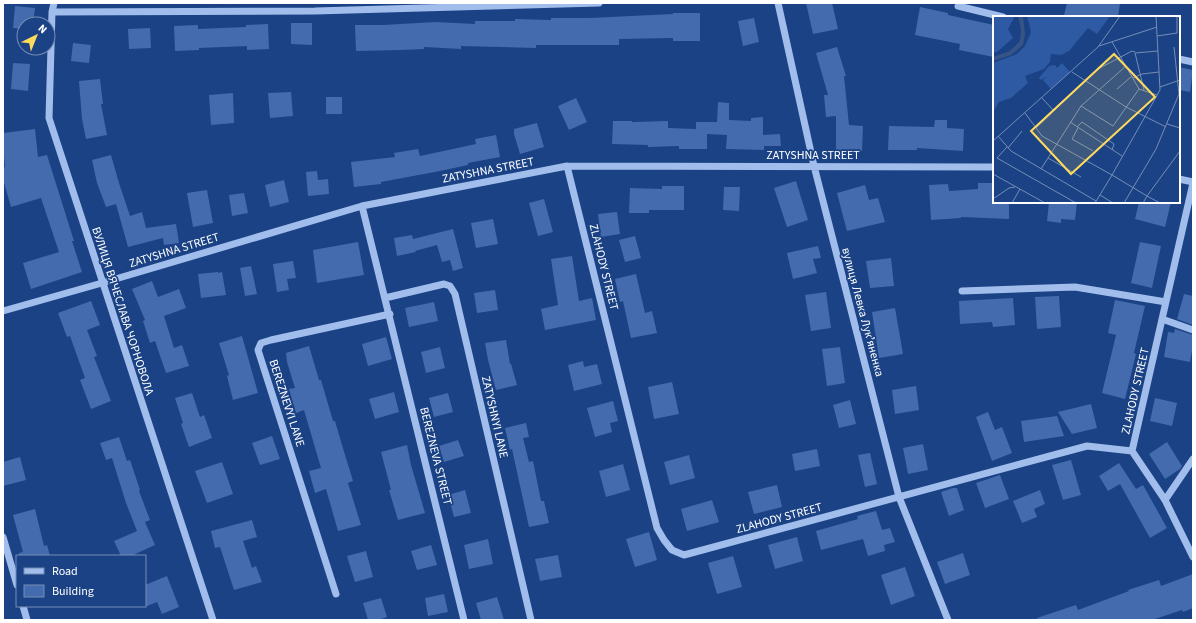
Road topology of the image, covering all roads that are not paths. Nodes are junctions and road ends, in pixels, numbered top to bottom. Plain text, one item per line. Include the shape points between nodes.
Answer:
1 (54, 3) edge
2 (316, 3) edge
3 (599, 3) edge
4 (778, 3) edge
5 (958, 6) dead end
6 (315, 11) junction
7 (52, 12) junction
8 (999, 16) edge
9 (1180, 59) edge
10 (1193, 62) edge
11 (567, 166) junction
12 (814, 166) junction
13 (993, 167) edge
14 (1180, 179) edge
15 (1193, 182) edge
16 (362, 206) junction
17 (102, 283) junction
18 (962, 291) dead end
19 (385, 298) junction
20 (1166, 302) junction
21 (3, 311) edge
22 (390, 314) junction
23 (1162, 319) junction
24 (1193, 330) edge
25 (1132, 451) junction
26 (1193, 459) edge
27 (900, 497) junction
28 (1165, 500) junction
29 (3, 537) edge
30 (1193, 557) edge
31 (16, 582) edge
32 (336, 594) dead end
33 (23, 607) edge
34 (27, 620) edge
35 (213, 620) edge
36 (464, 620) edge
37 (531, 620) edge
38 (948, 620) edge

1 - 7 street, ВУЛИЦЯ ВЯЧЕСЛАВА ЧОРНОВОЛА
2 - 6 street
3 - 6 street
4 - 12 street, вулиця Левка Лукʼяненка
5 - 8 street
6 - 7 street
7 - 17 street, ВУЛИЦЯ ВЯЧЕСЛАВА ЧОРНОВОЛА via 49,118
9 - 10 street
11 - 12 street, ZATYSHNA STREET
11 - 16 street, ZATYSHNA STREET
11 - 27 street, ZLAHODY STREET via 657,528 672,550 684,555
12 - 13 street, ZATYSHNA STREET
12 - 27 street, вулиця Левка Лукʼяненка
14 - 15 street
15 - 20 street, ZLAHODY STREET
16 - 17 street, ZATYSHNA STREET
16 - 19 street, BEREZNEVA STREET
17 - 21 street, ZATYSHNA STREET
17 - 35 street, ВУЛИЦЯ ВЯЧЕСЛАВА ЧОРНОВОЛА
18 - 20 street via 1075,287
19 - 22 street, BEREZNEVA STREET
19 - 37 street, ZATYSHNYI LANE via 444,284 450,286 456,294
20 - 23 street, ZLAHODY STREET
22 - 32 street, BEREZNEVYI LANE via 271,340 261,343 258,350
22 - 36 street, BEREZNEVA STREET
23 - 24 street
23 - 25 street, ZLAHODY STREET
25 - 27 street, ZLAHODY STREET via 1087,446
25 - 28 street
26 - 28 street
27 - 38 street, вулиця Левка Лукʼяненка
28 - 30 street
29 - 31 street
33 - 34 street

